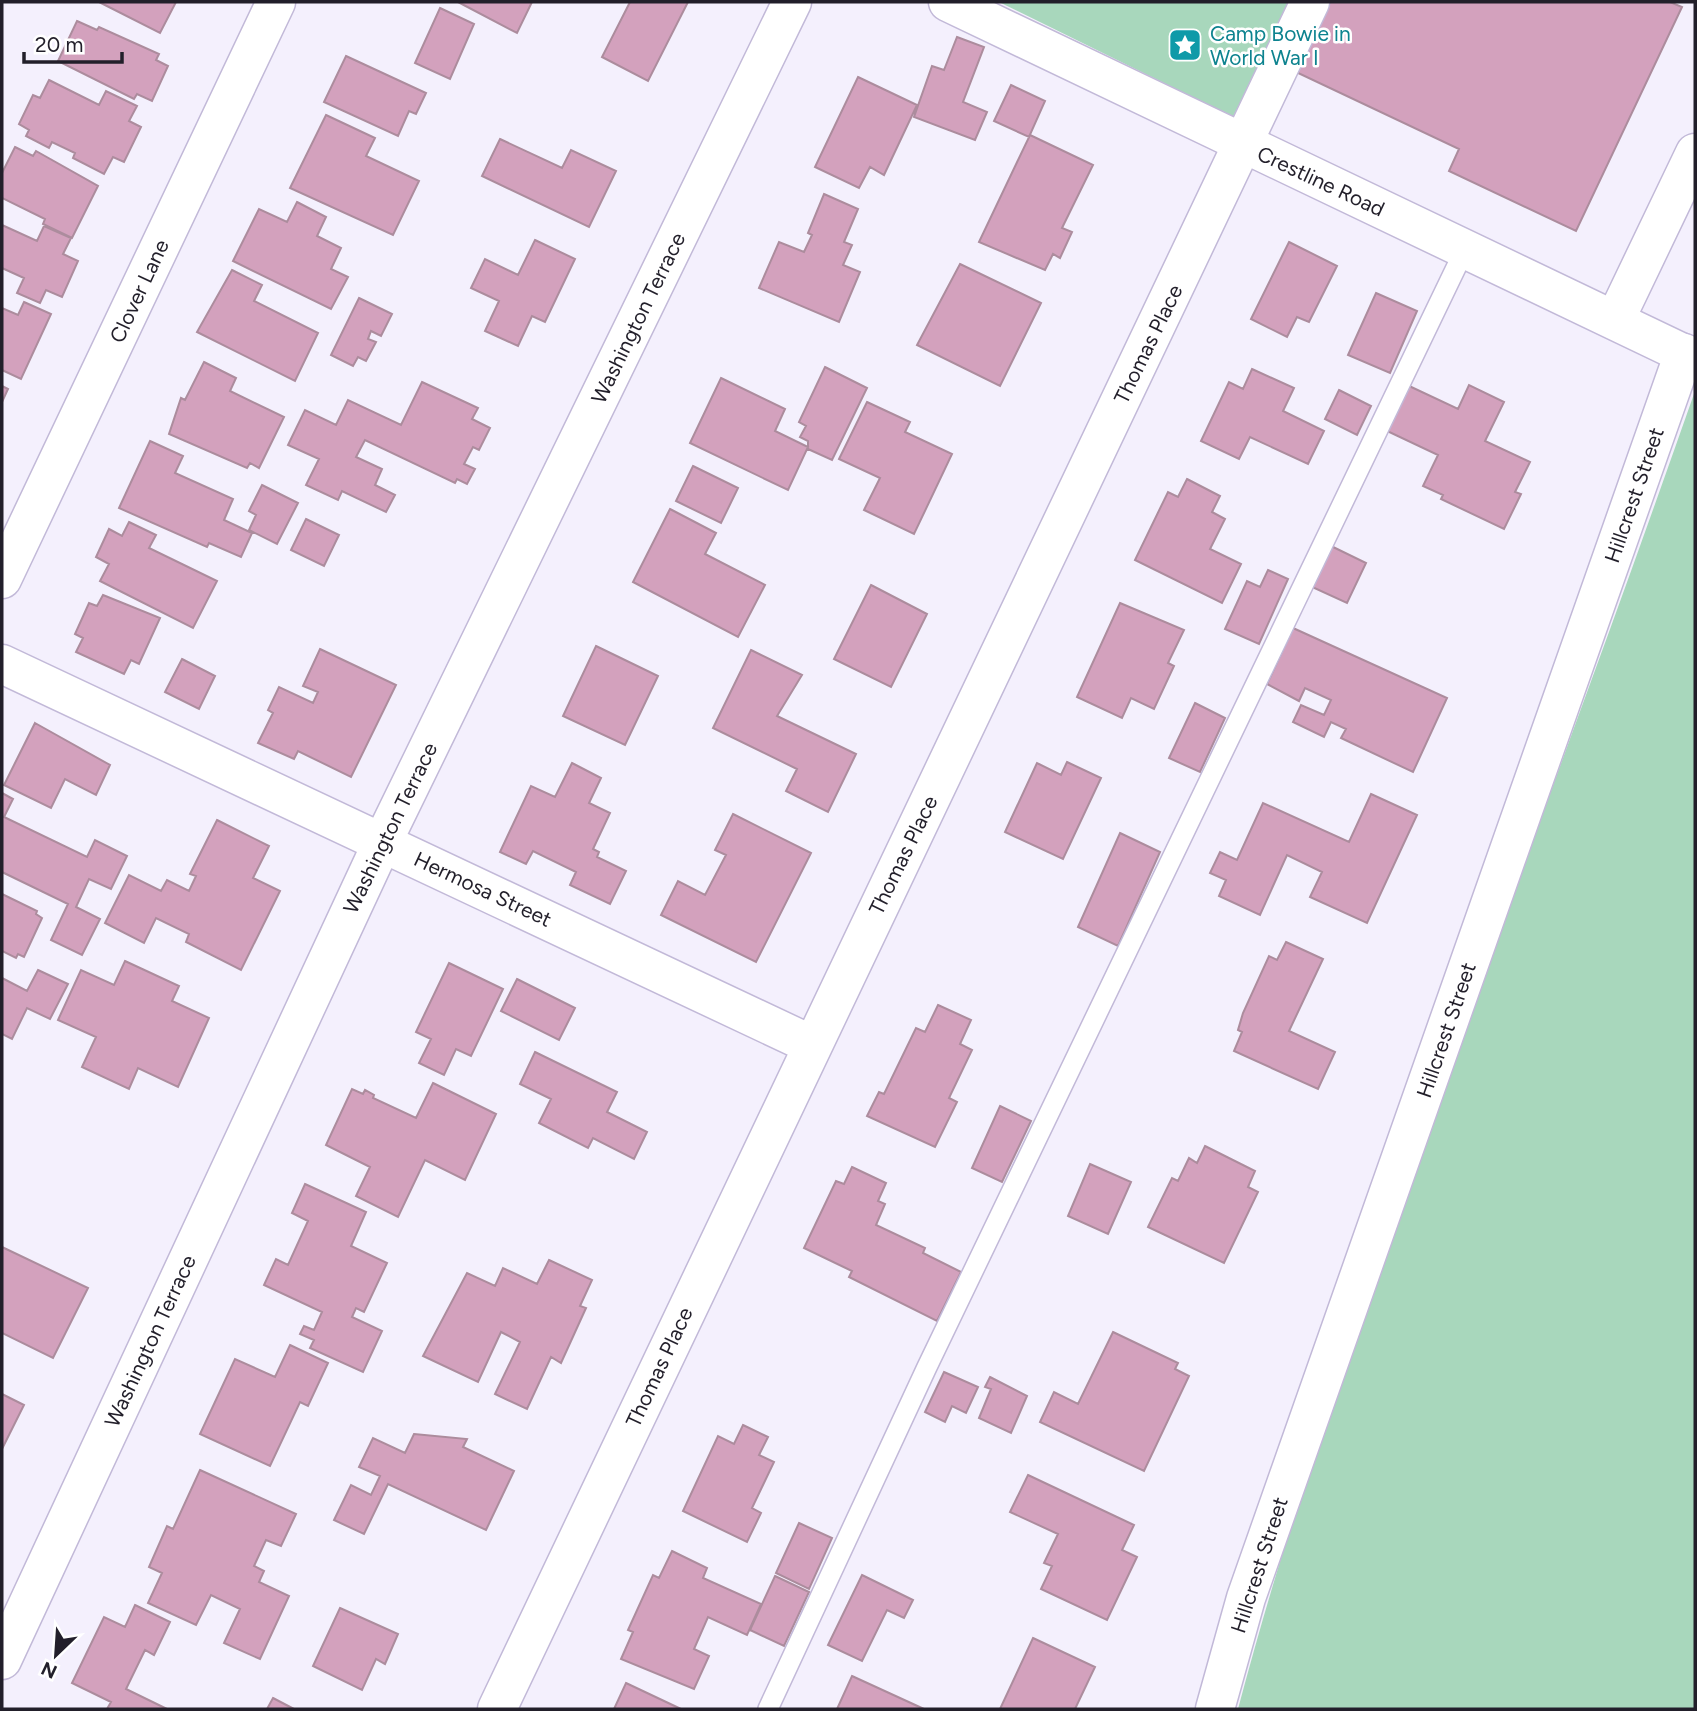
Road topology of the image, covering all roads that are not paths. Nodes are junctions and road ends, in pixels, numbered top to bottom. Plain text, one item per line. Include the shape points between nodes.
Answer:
1 (276, 2) edge
2 (792, 2) edge
3 (948, 2) edge
4 (1310, 2) edge
5 (1244, 144) junction
6 (1695, 153) edge
7 (1465, 249) junction
8 (1615, 320) junction
9 (1690, 356) edge
10 (2, 579) edge
11 (2, 664) edge
12 (383, 841) junction
13 (812, 1045) junction
14 (2, 1660) edge
15 (497, 1709) edge
16 (768, 1709) edge
17 (1215, 1709) edge

1 - 10 street, Clover Lane
2 - 12 street, Washington Terrace
3 - 5 street, Crestline Road
4 - 5 street, Thomas Place
5 - 7 street, Crestline Road
5 - 13 street, Thomas Place
6 - 8 street
7 - 8 street, Crestline Road
7 - 16 lane via 927,1367
8 - 9 street, Crestline Road
9 - 17 street, Hillcrest Street via 1246,1598
11 - 12 street, Hermosa Street
12 - 13 street, Hermosa Street
12 - 14 street, Washington Terrace
13 - 15 street, Thomas Place

